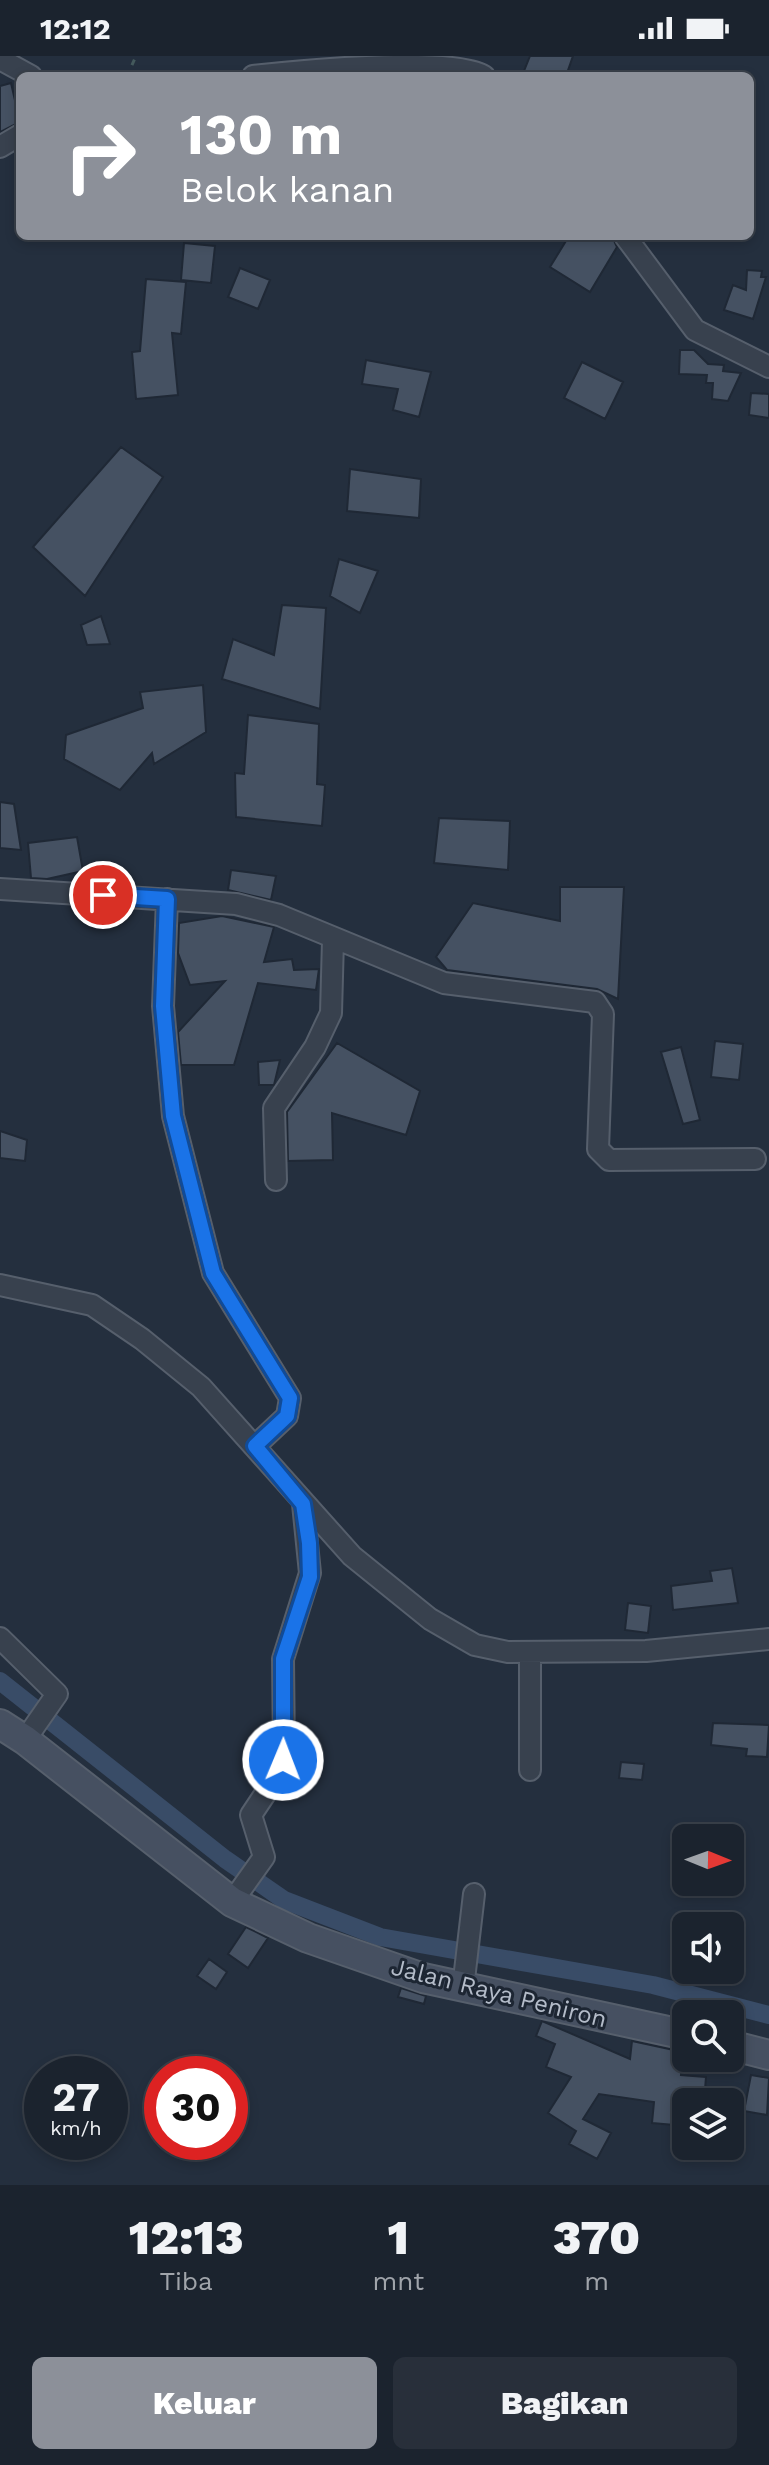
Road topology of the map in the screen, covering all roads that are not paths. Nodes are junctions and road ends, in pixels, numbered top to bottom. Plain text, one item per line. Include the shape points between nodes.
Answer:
1 (0, 59) edge
2 (362, 60) edge
3 (24, 72) edge
4 (280, 72) edge
5 (476, 72) edge
6 (628, 240) edge
7 (769, 367) edge
8 (0, 889) edge
9 (167, 899) junction
10 (333, 940) junction
11 (755, 1159) dead end
12 (276, 1180) dead end
13 (0, 1285) edge
14 (255, 1446) junction
15 (303, 1504) junction
16 (0, 1638) edge
17 (769, 1639) edge
18 (530, 1653) junction
19 (0, 1724) edge
20 (31, 1732) junction
21 (530, 1770) dead end
22 (240, 1891) junction
23 (474, 1894) dead end
24 (465, 1978) junction
25 (672, 2031) edge
26 (744, 2049) edge
27 (769, 2055) edge

1 - 3 street
2 - 4 street
2 - 5 street
6 - 7 street via 695,330
8 - 9 street
9 - 10 street via 236,904 279,915
9 - 14 street via 163,1006 173,1116 213,1273 290,1398 287,1416
10 - 11 street via 444,983 595,1002 603,1014 598,1149 609,1160
10 - 12 street via 331,1013 274,1108
13 - 14 street via 92,1305 115,1319 201,1387
14 - 15 street
15 - 18 street via 352,1556 430,1619 475,1645
15 - 22 street via 310,1577 283,1659 284,1754 252,1810 263,1859
16 - 20 street via 57,1694
17 - 18 street via 646,1651
18 - 21 street
19 - 20 main road, Jalan Raya Peniron
20 - 22 main road, Jalan Raya Peniron
22 - 24 main road, Jalan Raya Peniron via 308,1938 423,1978
23 - 24 street
24 - 25 main road, Jalan Raya Peniron
26 - 27 main road

